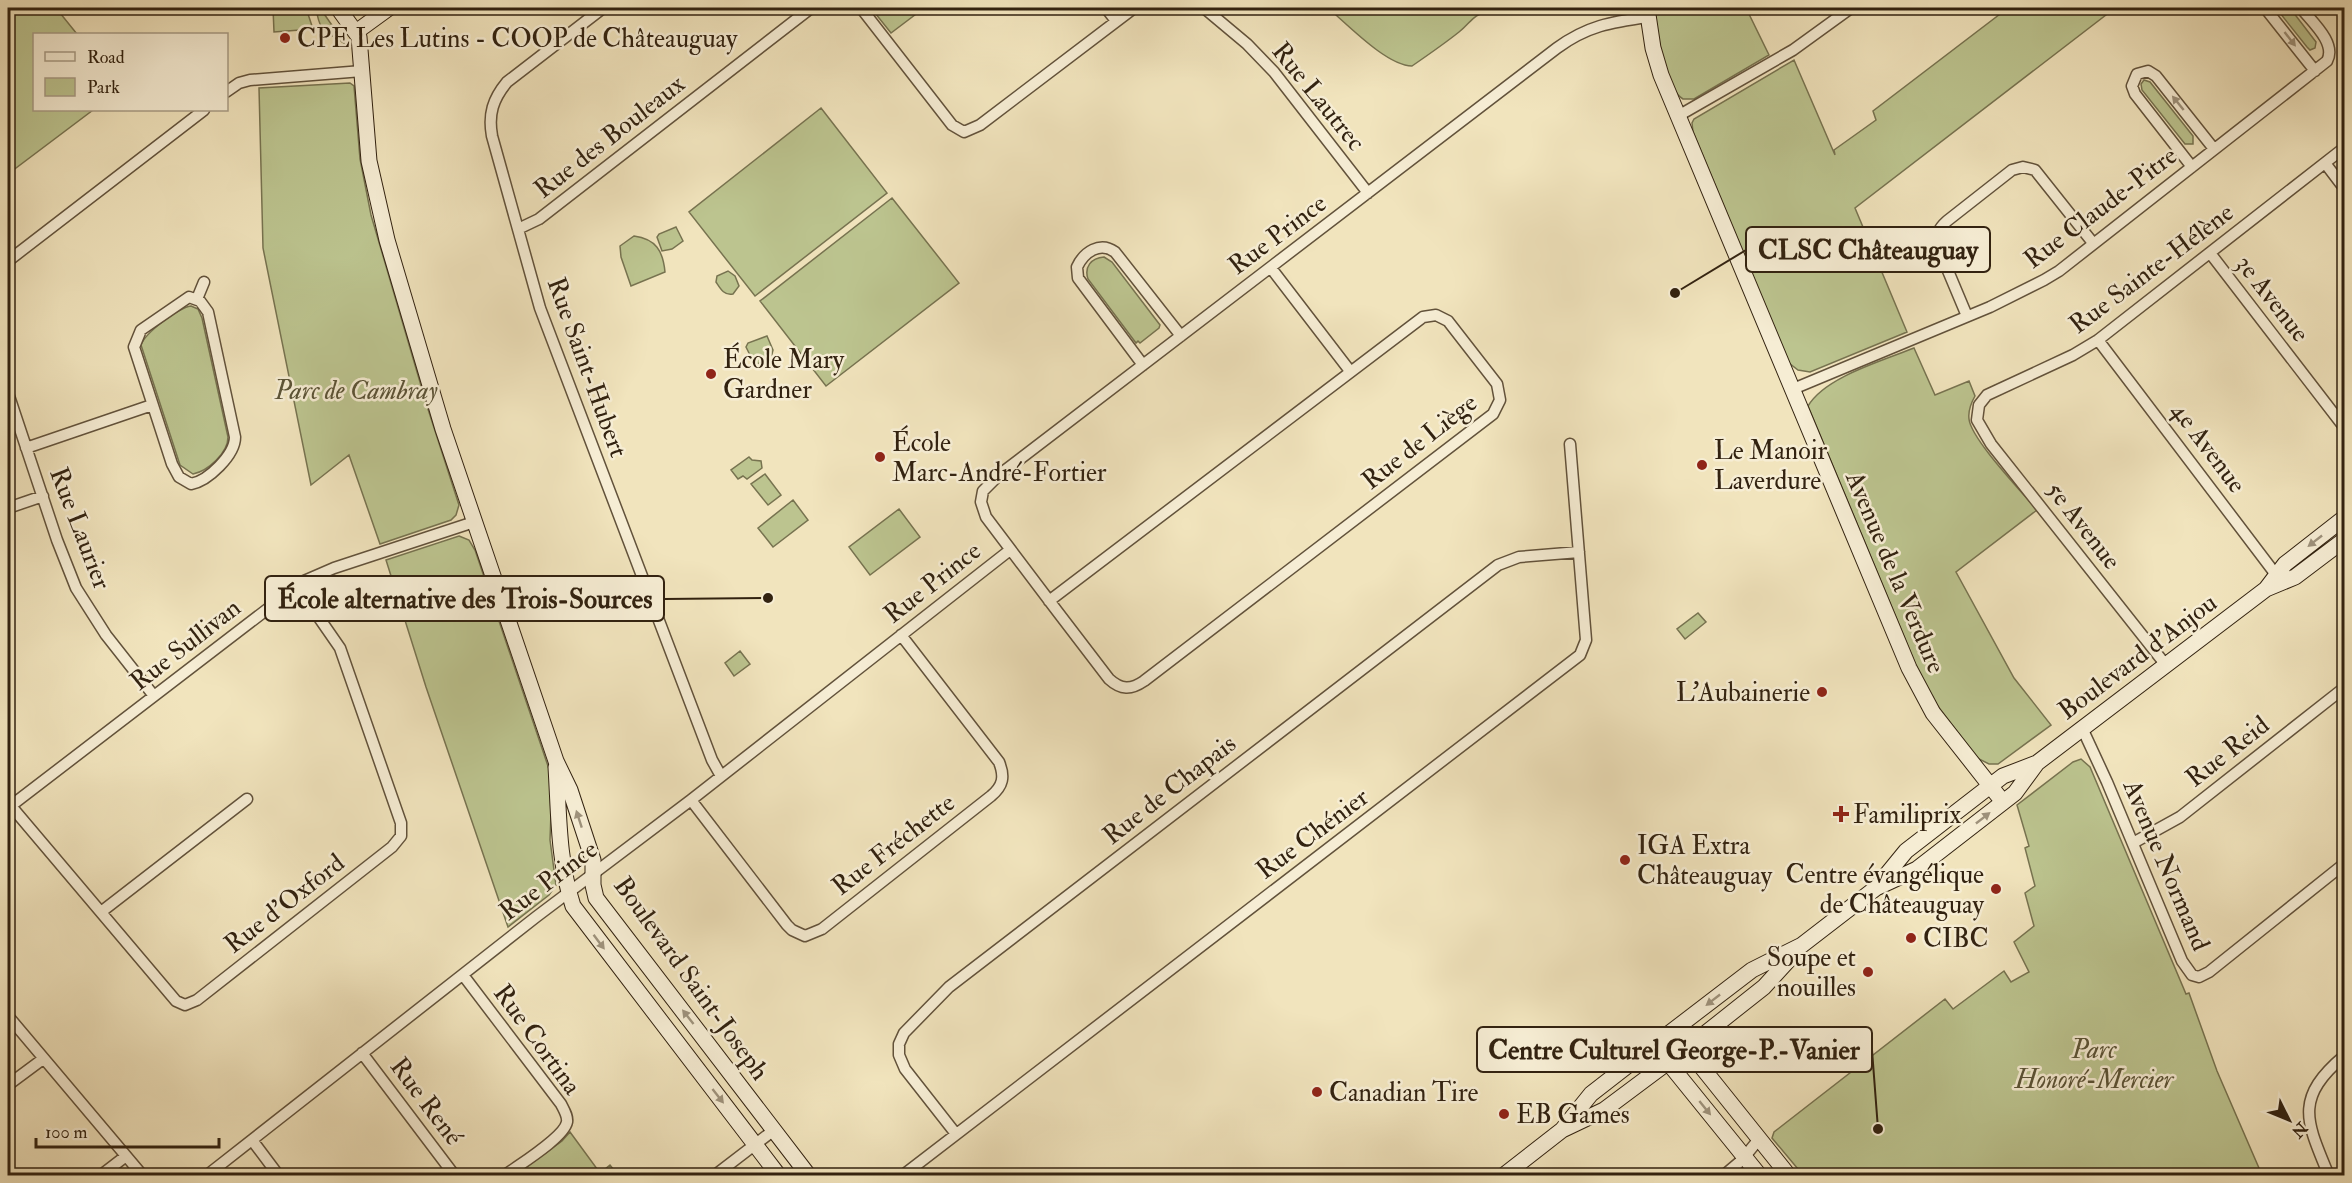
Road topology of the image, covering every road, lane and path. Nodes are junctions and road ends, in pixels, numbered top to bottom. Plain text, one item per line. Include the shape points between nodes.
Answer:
1 (338, 8) edge
2 (389, 8) edge
3 (603, 8) edge
4 (811, 8) edge
5 (861, 8) edge
6 (1106, 8) edge
7 (1134, 8) edge
8 (1204, 8) edge
9 (1851, 8) edge
10 (2265, 8) edge
11 (2301, 8) edge
12 (1647, 12) edge
13 (1116, 21) junction
14 (356, 32) junction
15 (362, 71) junction
16 (2315, 71) junction
17 (228, 91) edge
18 (203, 111) edge
19 (1678, 116) junction
20 (2344, 148) edge
21 (2214, 149) junction
22 (2325, 163) junction
23 (2192, 166) junction
24 (2344, 188) edge
25 (1368, 193) junction
26 (518, 229) junction
27 (2093, 243) junction
28 (2210, 253) junction
29 (8, 261) edge
30 (1271, 268) junction
31 (204, 282) dead end
32 (197, 299) junction
33 (1967, 316) junction
34 (1181, 336) junction
35 (2098, 340) junction
36 (1143, 365) junction
37 (1350, 371) junction
38 (1793, 389) junction
39 (8, 393) edge
40 (152, 405) junction
41 (1977, 409) joint
42 (2344, 427) edge
43 (1570, 444) dead end
44 (26, 448) junction
45 (43, 496) junction
46 (8, 508) edge
47 (2344, 518) edge
48 (474, 522) junction
49 (2344, 540) edge
50 (1010, 550) junction
51 (1579, 552) junction
52 (2280, 578) junction
53 (297, 586) junction
54 (1049, 601) junction
55 (900, 635) junction
56 (2165, 664) junction
57 (2344, 688) edge
58 (154, 696) junction
59 (2082, 728) junction
60 (556, 761) junction
61 (2037, 763) junction
62 (721, 776) junction
63 (1990, 786) junction
64 (247, 799) dead end
65 (691, 800) junction
66 (2003, 802) junction
67 (9, 807) edge
68 (2133, 843) junction
69 (2344, 864) edge
70 (593, 875) junction
71 (1876, 888) junction
72 (569, 892) junction
73 (101, 912) junction
74 (1802, 945) junction
75 (463, 975) junction
76 (8, 1016) edge
77 (1673, 1031) junction
78 (1654, 1045) junction
79 (1687, 1048) junction
80 (362, 1053) junction
81 (2344, 1056) edge
82 (43, 1059) junction
83 (1668, 1062) junction
84 (8, 1085) edge
85 (774, 1130) junction
86 (1562, 1130) junction
87 (956, 1134) junction
88 (1759, 1139) junction
89 (252, 1140) junction
90 (756, 1144) junction
91 (126, 1156) junction
92 (1745, 1156) junction
93 (100, 1176) edge
94 (143, 1176) edge
95 (206, 1176) edge
96 (279, 1176) edge
97 (455, 1176) edge
98 (504, 1176) edge
99 (714, 1176) edge
100 (779, 1176) edge
101 (809, 1176) edge
102 (902, 1176) edge
103 (1503, 1176) edge
104 (1723, 1176) edge
105 (1760, 1176) edge
106 (1789, 1176) edge
107 (2330, 1176) edge

1 - 14 street, Boulevard Saint-Joseph
2 - 14 street
3 - 26 street, Rue Saint-Hubert via 507,82 493,103 493,143
4 - 26 street, Rue des Bouleaux via 539,219
5 - 13 street via 952,125 964,132 980,125
6 - 13 street
7 - 13 street
8 - 25 street, Rue Lautrec via 1274,72
9 - 19 street via 1793,50
10 -> 16 street
11 - 16 street, Rue Claude-Pitre via 2330,50 2327,61
12 - 19 street, Avenue de la Verdure via 1656,61
12 - 25 street, Rue Prince via 1577,34
14 - 15 street, Boulevard Saint-Joseph
15 - 17 street via 249,80
15 - 48 street, Boulevard Saint-Joseph via 369,161 379,210
16 - 21 street, Rue Claude-Pitre
18 - 29 street
19 - 38 street, Avenue de la Verdure
20 - 22 street, Rue Sainte-Hélène
21 - 23 street, Rue Claude-Pitre
21 -> 23 street via 2156,76 2148,71 2137,74 2132,86 2135,94
22 - 24 street
22 - 28 street, Rue Sainte-Hélène
23 - 27 street, Rue Claude-Pitre
25 - 30 street, Rue Prince
26 - 62 street, Rue Saint-Hubert via 540,308
27 - 33 street, Rue Claude-Pitre via 2044,280
27 - 33 street via 2035,170 2013,170 1947,221 1937,236
28 - 35 street, Rue Sainte-Hélène
28 - 42 street, 3e Avenue
30 - 34 street, Rue Prince
30 - 37 street
31 - 32 street
32 - 40 street via 189,297 179,302 136,338 135,355
32 - 40 street via 208,312 232,422 235,443 231,453 199,482 187,483 172,464
33 - 38 street, Rue Claude-Pitre
34 - 36 street, Rue Prince
34 - 36 street via 1115,252 1099,247 1088,253 1077,267 1081,284
35 - 41 street, Rue Sainte-Hélène via 1992,392
35 - 52 street, 4e Avenue
36 - 50 street, Rue Prince via 986,487 981,502 984,512
37 - 54 street, Rue de Liège
37 - 54 street, Rue de Liège via 1417,320 1436,315 1454,327 1497,384 1500,400 1493,414 1138,685 1126,689 1109,679
38 - 63 street, Avenue de la Verdure via 1922,695
39 - 44 street, Rue Laurier
40 - 44 street
41 - 56 street, 5e Avenue via 1978,424 1994,449
43 - 51 street, Rue Chénier
44 - 45 street, Rue Laurier
45 - 46 street
45 - 58 street, Rue Laurier via 81,596
47 -> 52 street, Boulevard d'Anjou via 2285,564
48 - 53 street, Rue Sullivan via 324,572
48 - 60 street, Boulevard Saint-Joseph
49 - 52 street, Boulevard d'Anjou via 2295,577
50 - 54 street, Rue de Liège
50 - 55 street, Rue Prince
51 - 87 street, Rue Chénier via 1586,640 1580,655
51 - 87 street, Rue de Chapais via 1519,556 1492,569 950,987 904,1033 899,1049 905,1069
52 - 56 street, Boulevard d'Anjou
53 - 58 street, Rue Sullivan
53 - 73 street, Rue d'Oxford via 340,648 401,823 400,839 189,1004 176,1000
55 - 62 street, Rue Prince
55 - 65 street, Rue Fréchette via 999,762 1003,774 996,793 822,929 805,936 787,925
56 - 59 street, Boulevard d'Anjou
57 - 68 street, Rue Reid via 2180,817
58 - 67 street, Rue Sullivan
59 - 61 street, Boulevard d'Anjou
59 - 68 street, Avenue Normand
70 -> 60 street, Boulevard Saint-Joseph via 593,860
60 - 72 street, Boulevard Saint-Joseph via 558,835
61 - 63 street, Boulevard d'Anjou via 2003,776
61 - 66 street, Boulevard d'Anjou via 2015,793
62 - 65 street, Rue Prince
63 - 66 street, Avenue de la Verdure
63 - 71 street, Boulevard d'Anjou via 1906,851
64 - 73 street
65 - 70 street, Rue Prince
71 -> 66 street, Boulevard d'Anjou via 1917,869
67 - 73 street, Rue d'Oxford
68 - 69 street, Avenue Normand via 2182,961 2196,977 2209,972
70 - 72 street, Rue Prince
85 -> 70 street, Boulevard Saint-Joseph via 596,898
71 - 74 street, Boulevard d'Anjou
72 - 75 street, Rue Prince
72 -> 90 street, Boulevard Saint-Joseph via 577,912
74 -> 77 street, Boulevard d'Anjou via 1752,970
74 - 79 street, Boulevard d'Anjou via 1764,987
75 - 80 street, Rue Prince
75 - 98 street, Rue Cortina via 567,1115 558,1136
76 - 82 street
77 - 78 street, Boulevard d'Anjou
77 - 79 street
78 - 83 street
78 - 86 street, Boulevard d'Anjou via 1591,1094
79 - 83 street, Boulevard d'Anjou
79 - 88 street
80 - 89 street, Rue Prince
80 - 97 street, Rue René
81 - 107 street via 2315,1088 2308,1112 2313,1136
82 - 84 street
82 - 91 street
83 - 86 street, Boulevard d'Anjou via 1604,1110
83 -> 92 street
85 - 90 street
85 - 101 street, Boulevard Saint-Joseph
86 - 103 street, Boulevard d'Anjou
87 - 102 street, Rue Chénier
88 - 92 street
88 - 106 street
89 - 95 street, Rue Prince
89 - 96 street
90 - 99 street
90 - 100 street, Boulevard Saint-Joseph
91 - 93 street
91 - 94 street
92 - 104 street
92 - 105 street

